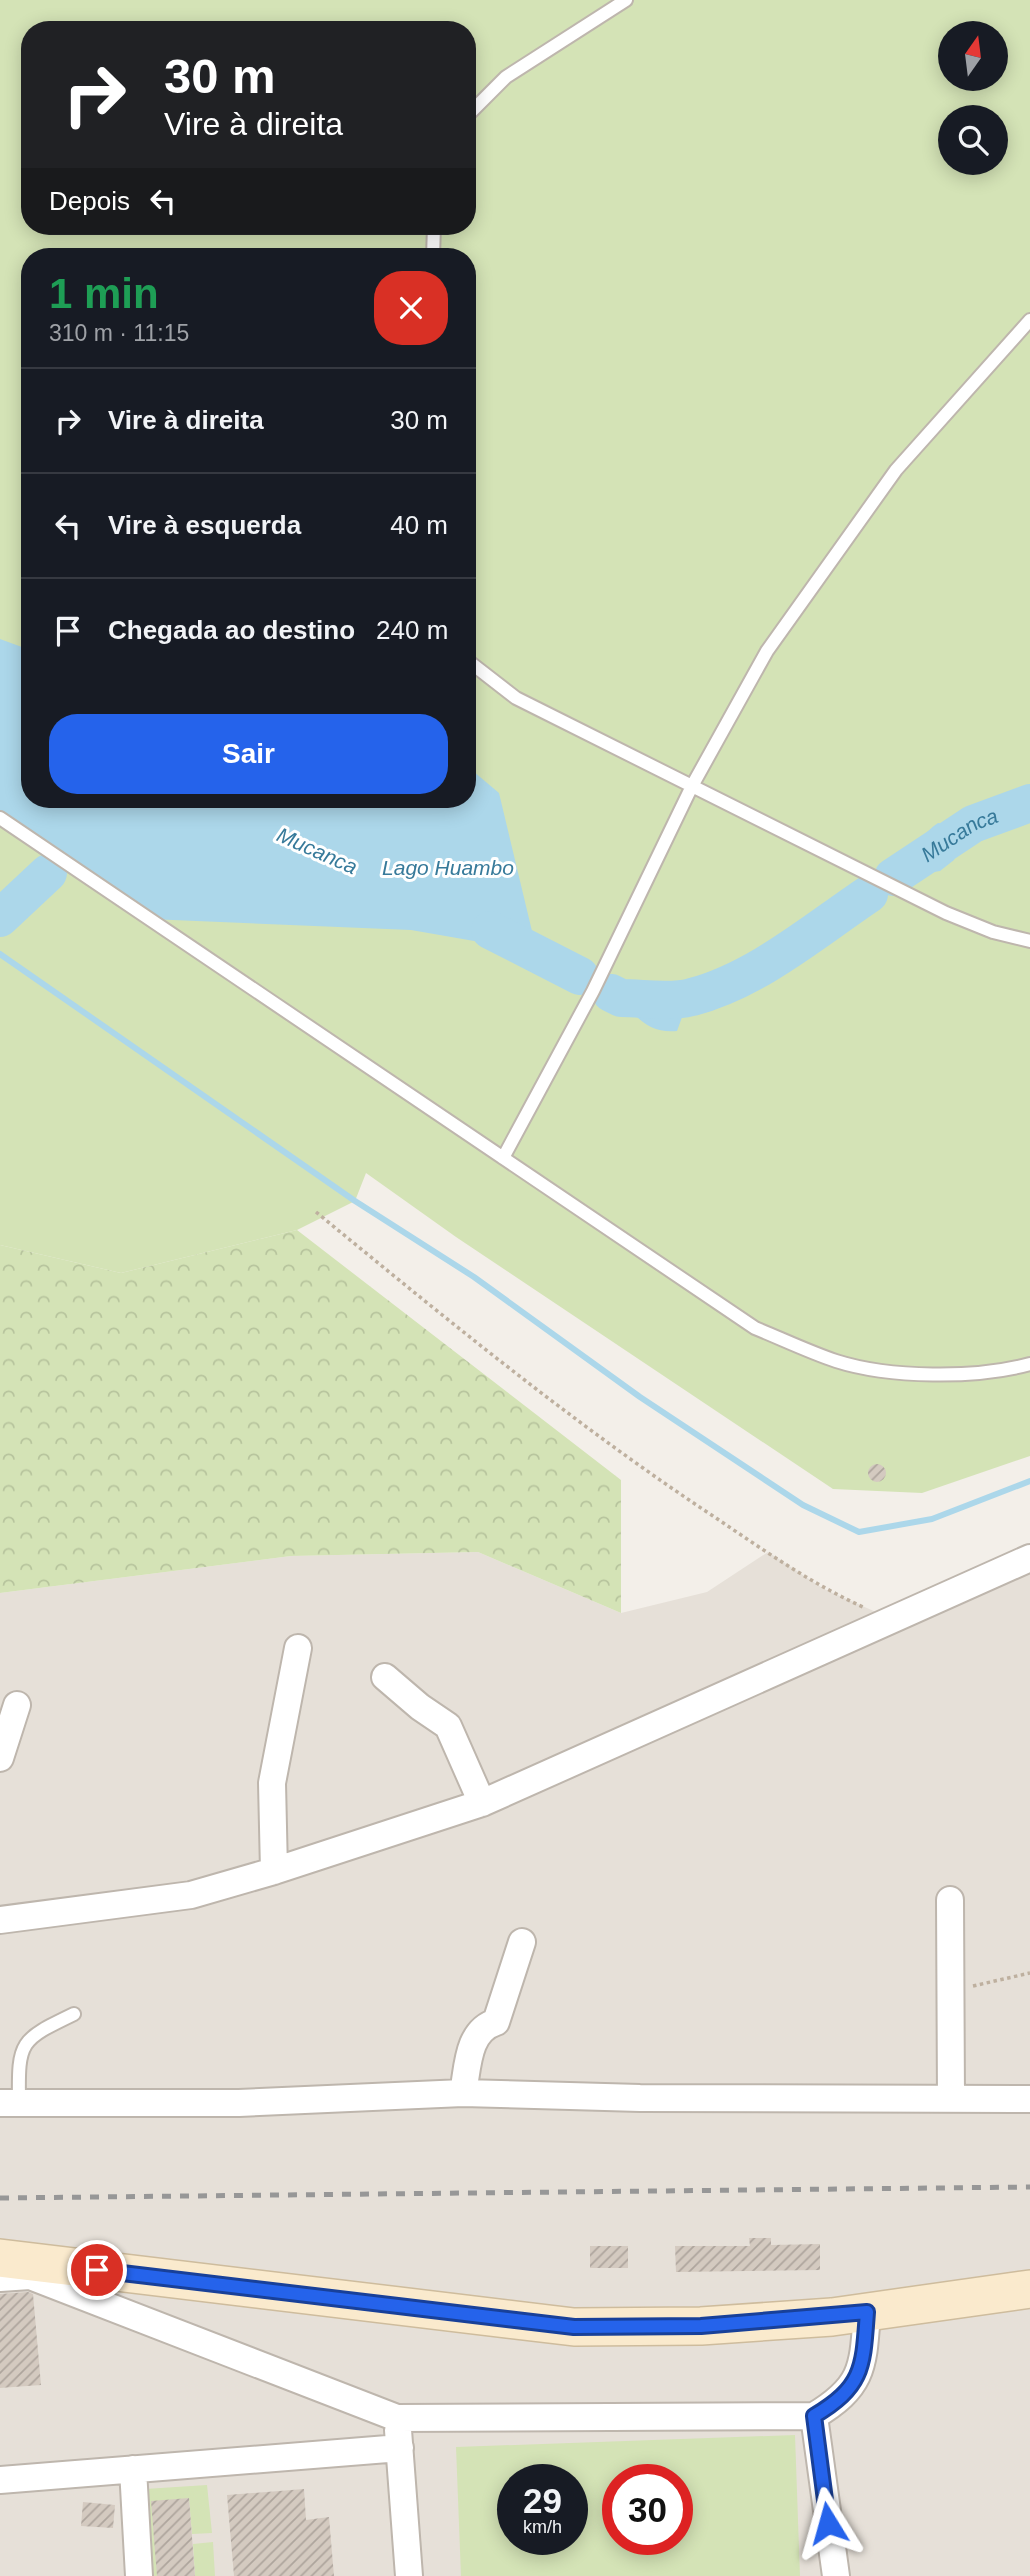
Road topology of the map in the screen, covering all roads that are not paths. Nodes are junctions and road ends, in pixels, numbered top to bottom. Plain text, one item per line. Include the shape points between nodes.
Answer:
1 (626, 0) edge
2 (476, 107) edge
3 (1030, 320) edge
4 (476, 667) edge
5 (691, 786) junction
6 (0, 818) edge
7 (1030, 941) edge
8 (503, 1158) junction
9 (1030, 1364) edge
10 (1030, 1558) edge
11 (298, 1648) dead end
12 (385, 1677) dead end
13 (17, 1705) dead end
14 (0, 1758) edge
15 (482, 1803) junction
16 (274, 1871) junction
17 (950, 1900) dead end
18 (0, 1920) edge
19 (523, 1942) dead end
20 (74, 2014) dead end
21 (463, 2093) junction
22 (951, 2099) junction
23 (1030, 2099) edge
24 (9, 2102) edge
25 (0, 2258) edge
26 (0, 2278) edge
27 (1030, 2289) edge
28 (867, 2312) junction
29 (814, 2416) junction
30 (397, 2418) junction
31 (400, 2448) junction
32 (133, 2469) junction
33 (0, 2480) edge
34 (139, 2576) edge
35 (409, 2576) edge
36 (835, 2576) edge

1 - 2 lane via 506,77
3 - 5 lane via 896,470 766,651
4 - 5 lane via 516,698
5 - 7 lane via 946,913
5 - 8 lane via 593,991
6 - 8 lane
8 - 9 lane via 755,1328 839,1362 921,1375 1000,1372
10 - 15 street
11 - 16 street via 272,1783
12 - 15 street via 448,1726
13 - 14 street
15 - 16 street
16 - 18 street via 191,1895
17 - 22 street
19 - 21 street via 496,2022 474,2038
20 - 24 lane via 24,2043
21 - 22 street
21 - 24 street via 239,2103
22 - 23 street
25 - 28 main road via 574,2327 701,2326
26 - 30 street via 30,2276
27 - 28 main road
28 - 29 street via 863,2366 842,2399
29 - 30 street
29 - 36 street
30 - 31 street
31 - 32 street
31 - 35 street
32 - 33 street
32 - 34 street

